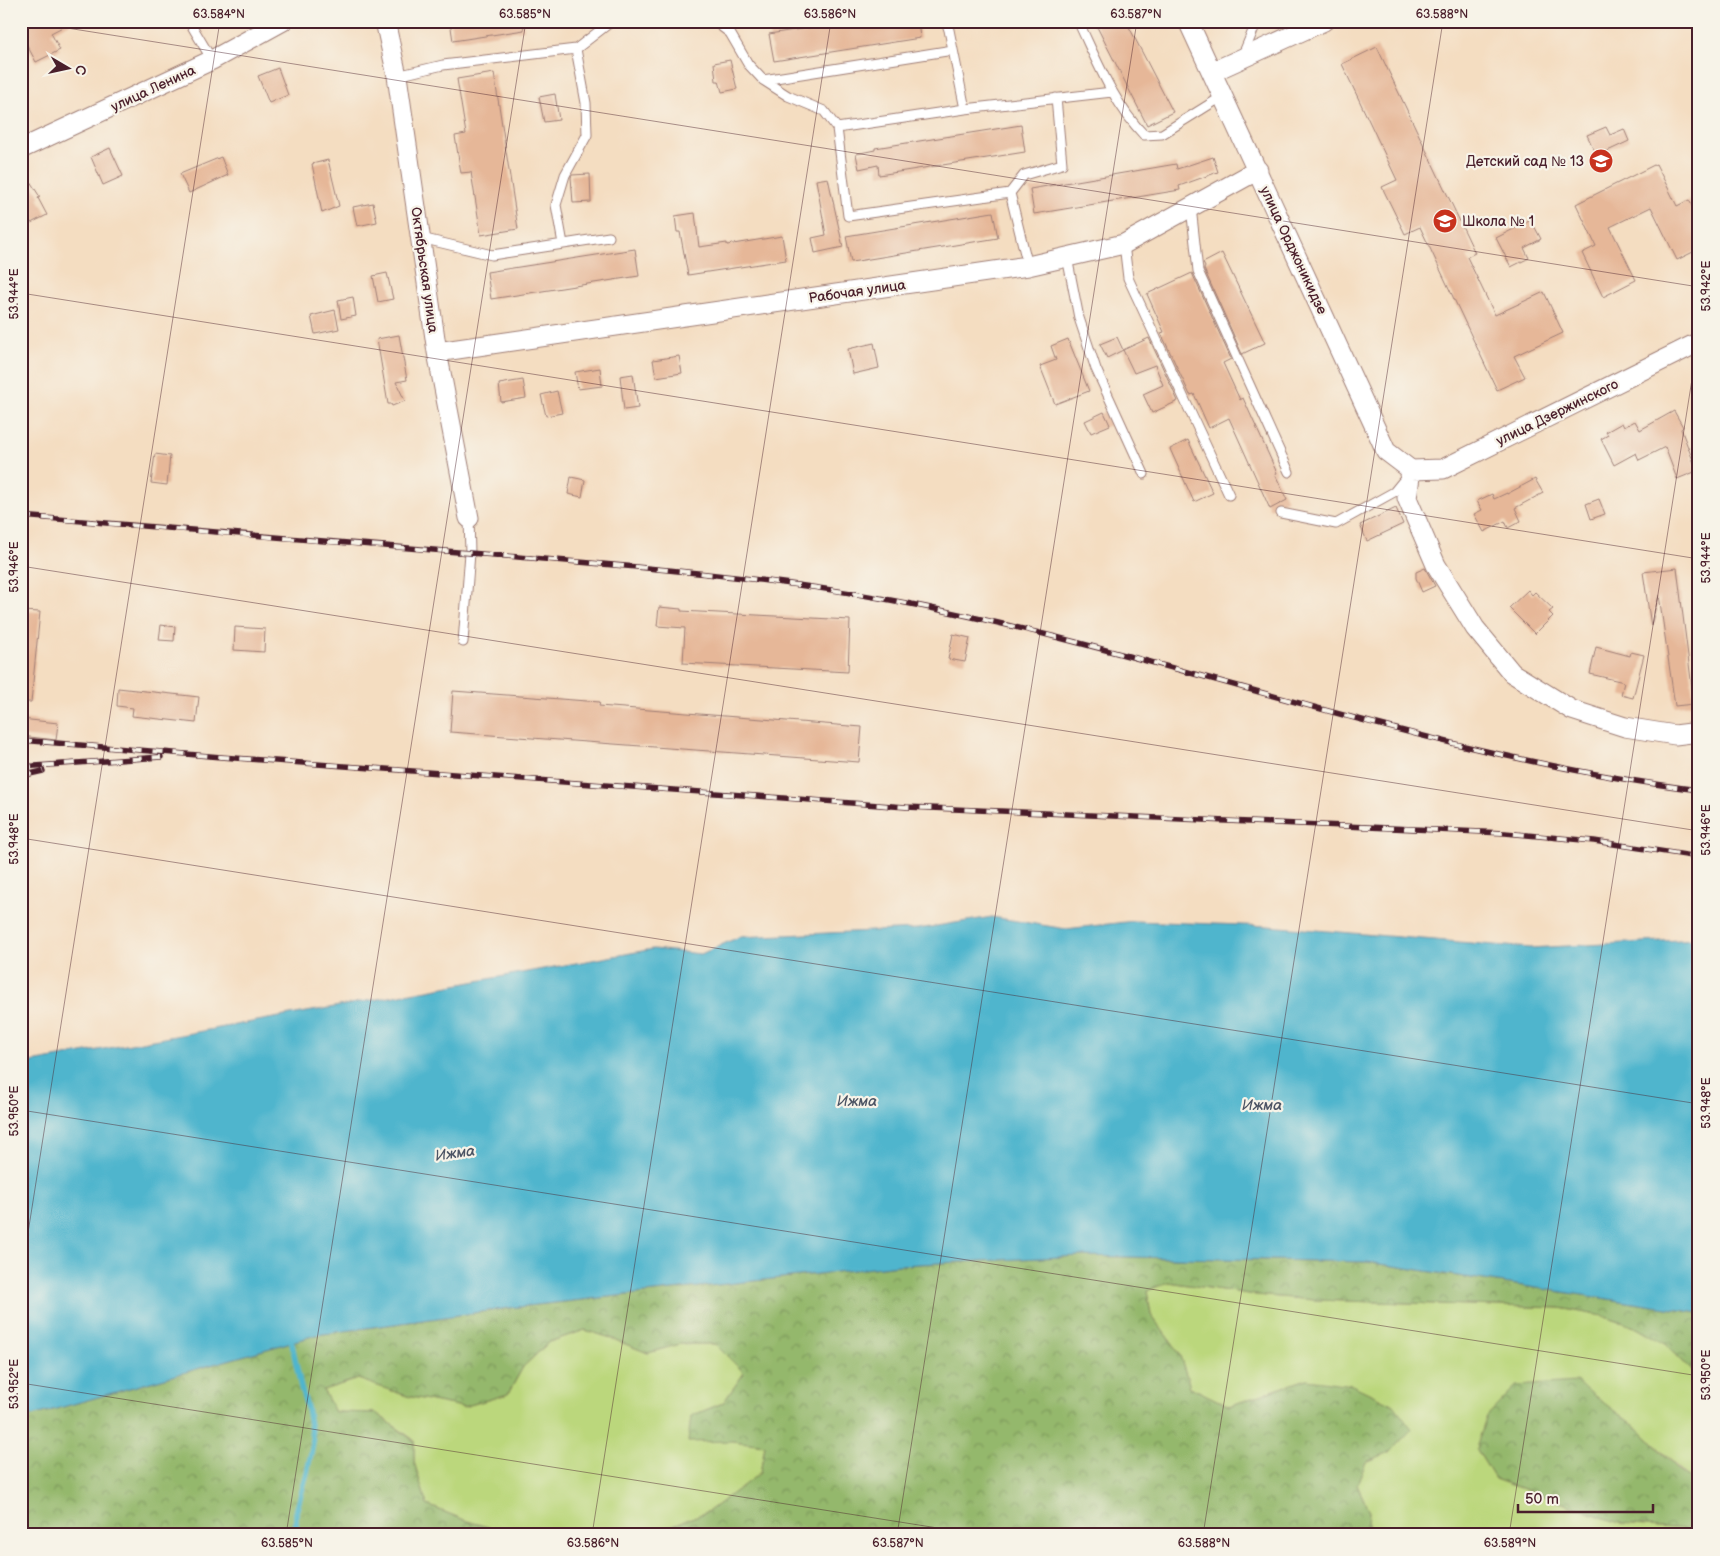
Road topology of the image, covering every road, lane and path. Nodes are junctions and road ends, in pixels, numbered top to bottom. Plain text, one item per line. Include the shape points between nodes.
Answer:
1 (189, 21) edge
2 (283, 21) edge
3 (385, 21) edge
4 (612, 21) edge
5 (714, 21) edge
6 (946, 21) edge
7 (1078, 21) edge
8 (1188, 21) edge
9 (1257, 21) edge
10 (1324, 21) edge
11 (576, 49) junction
12 (953, 50) junction
13 (1240, 59) junction
14 (212, 60) junction
15 (1212, 72) junction
16 (397, 76) junction
17 (764, 80) junction
18 (1112, 92) junction
19 (1223, 96) junction
20 (1056, 98) junction
21 (965, 109) junction
22 (837, 128) junction
23 (21, 148) edge
24 (1258, 170) junction
25 (1010, 193) junction
26 (1191, 207) junction
27 (421, 238) junction
28 (609, 238) dead end
29 (563, 244) junction
30 (1124, 244) junction
31 (1067, 257) junction
32 (1028, 266) junction
33 (1699, 342) edge
34 (437, 352) junction
35 (1412, 470) junction
36 (1289, 472) dead end
37 (1144, 474) dead end
38 (1229, 495) dead end
39 (1281, 513) dead end
40 (469, 518) joint
41 (463, 642) dead end
42 (1699, 732) edge

1 - 14 lane
2 - 14 street, улица Ленина
3 - 16 street, Октябрьская улица
4 - 11 lane
5 - 17 lane via 730,33 748,64
6 - 12 lane
7 - 18 lane
8 - 15 street, улица Орджоникидзе
9 - 13 lane
10 - 13 street
11 - 16 lane via 443,65
11 - 29 lane via 586,103 587,134 565,175 556,205
12 - 17 lane
12 - 21 lane
13 - 15 street
14 - 23 street, улица Ленина
15 - 19 street, улица Орджоникидзе
16 - 27 street, Октябрьская улица
17 - 22 lane via 788,96 824,111
18 - 19 lane via 1144,135 1162,134
18 - 20 lane
19 - 24 street, улица Орджоникидзе
20 - 21 lane
20 - 25 lane via 1062,164 1024,175
21 - 22 lane
22 - 25 lane via 848,216
24 - 26 street, Рабочая улица
24 - 35 street, улица Орджоникидзе via 1386,451
25 - 32 lane
26 - 30 street, Рабочая улица
26 - 36 lane via 1198,272
27 - 29 lane via 492,255
27 - 34 street, Октябрьская улица
28 - 29 lane
30 - 31 street, Рабочая улица
30 - 38 lane via 1128,278
31 - 32 street, Рабочая улица
31 - 37 lane via 1079,318 1096,369
32 - 34 street, Рабочая улица
33 - 35 street, улица Дзержинского via 1443,469
34 - 40 street, Октябрьская улица
35 - 39 lane via 1394,492 1336,524
35 - 42 street via 1407,498 1436,565 1475,628 1512,673 1572,710 1625,727 1675,734
40 - 41 lane via 470,553

